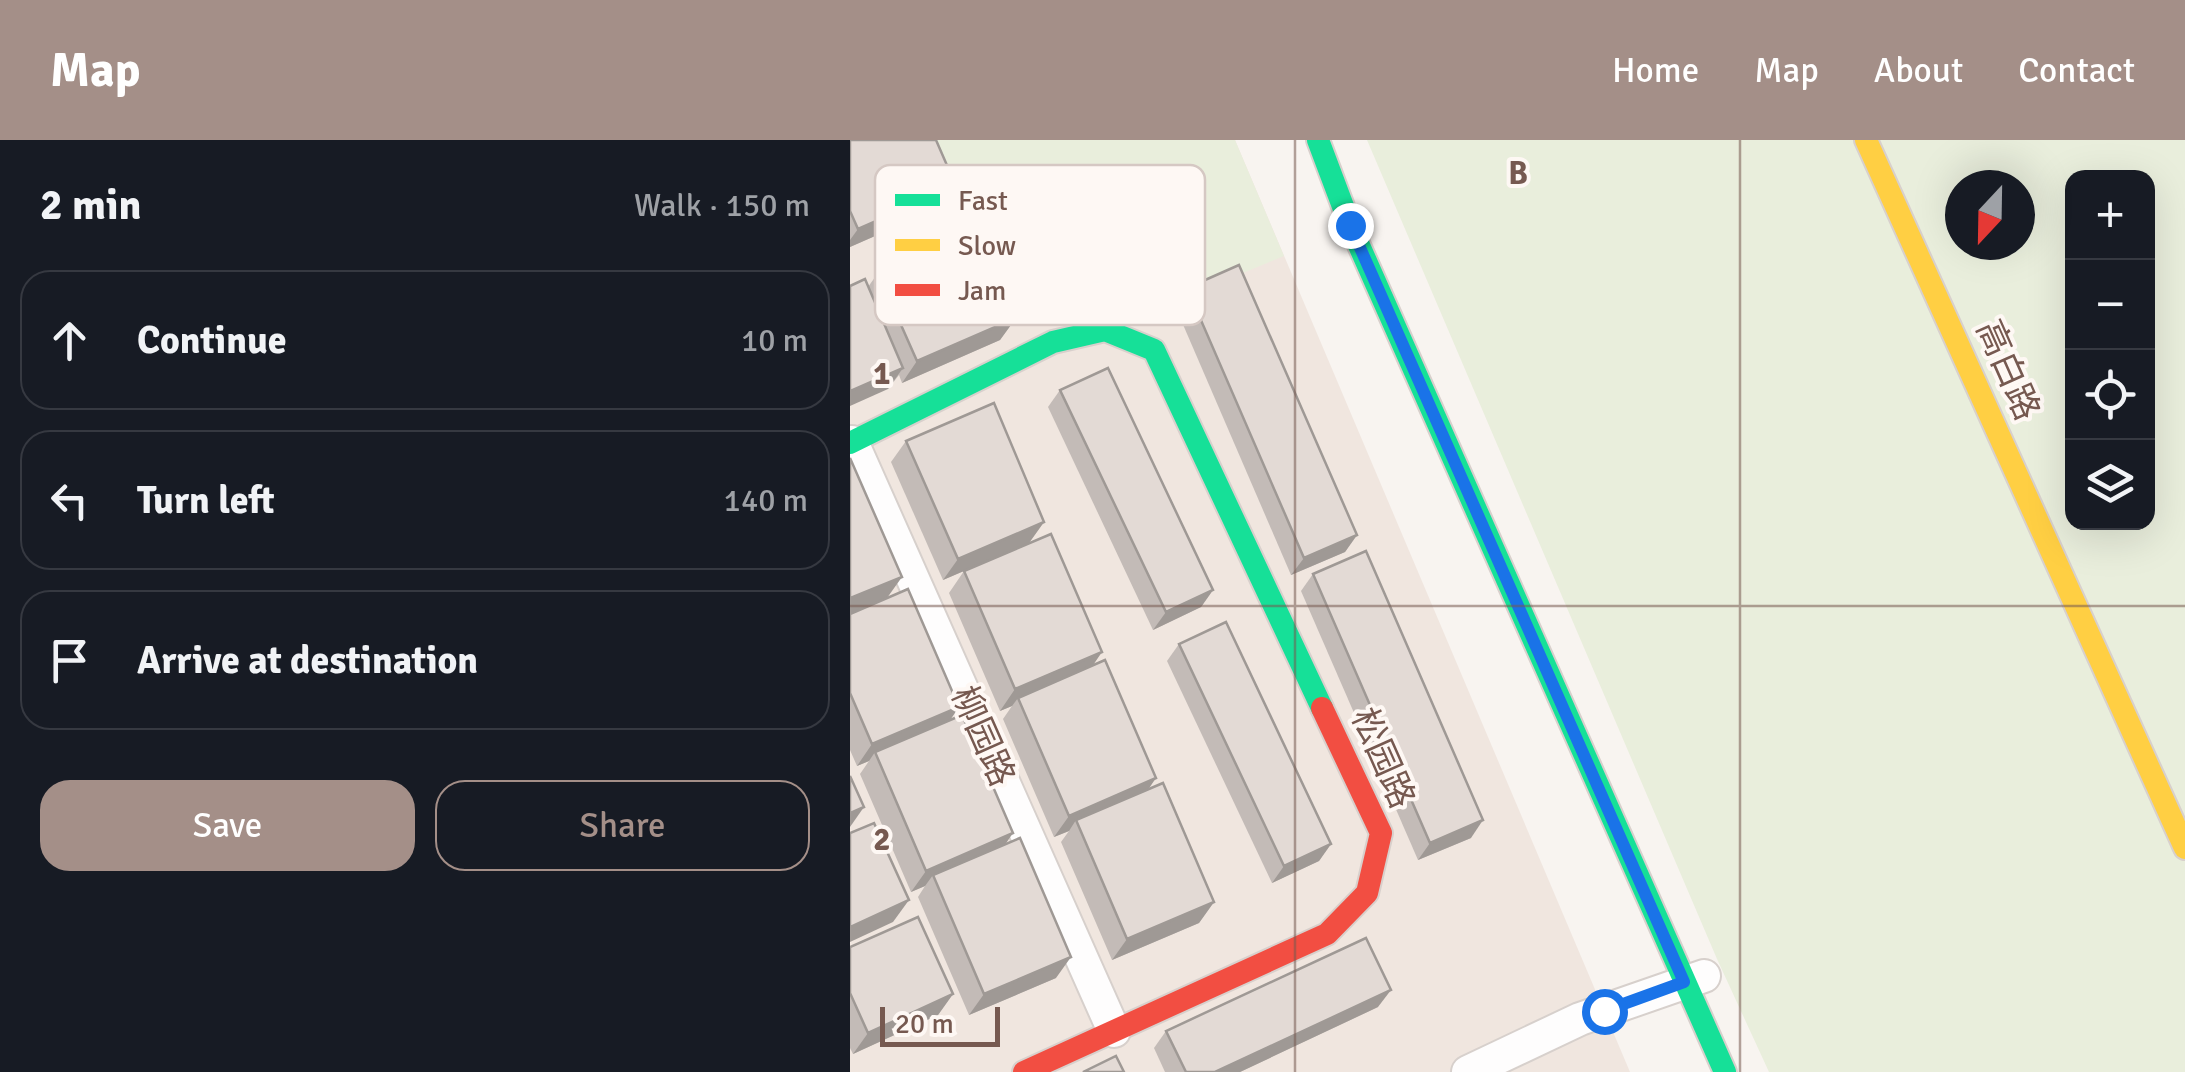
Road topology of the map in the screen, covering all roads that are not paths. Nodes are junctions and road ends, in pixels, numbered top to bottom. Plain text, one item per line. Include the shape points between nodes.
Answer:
1 (1318, 140) edge
2 (1866, 140) edge
3 (851, 442) edge
4 (2185, 848) edge
5 (1695, 978) junction
6 (1114, 1031) junction
7 (1024, 1072) edge
8 (1468, 1072) edge
9 (1726, 1072) edge

1 - 5 street via 1350,225
2 - 4 street, 高白路
3 - 6 street, 柳园路
3 - 6 street, 松园路 via 1052,342 1105,330 1154,350 1380,833 1367,893 1327,934
5 - 8 street via 1580,1019
5 - 9 street
6 - 7 street, 松园路

